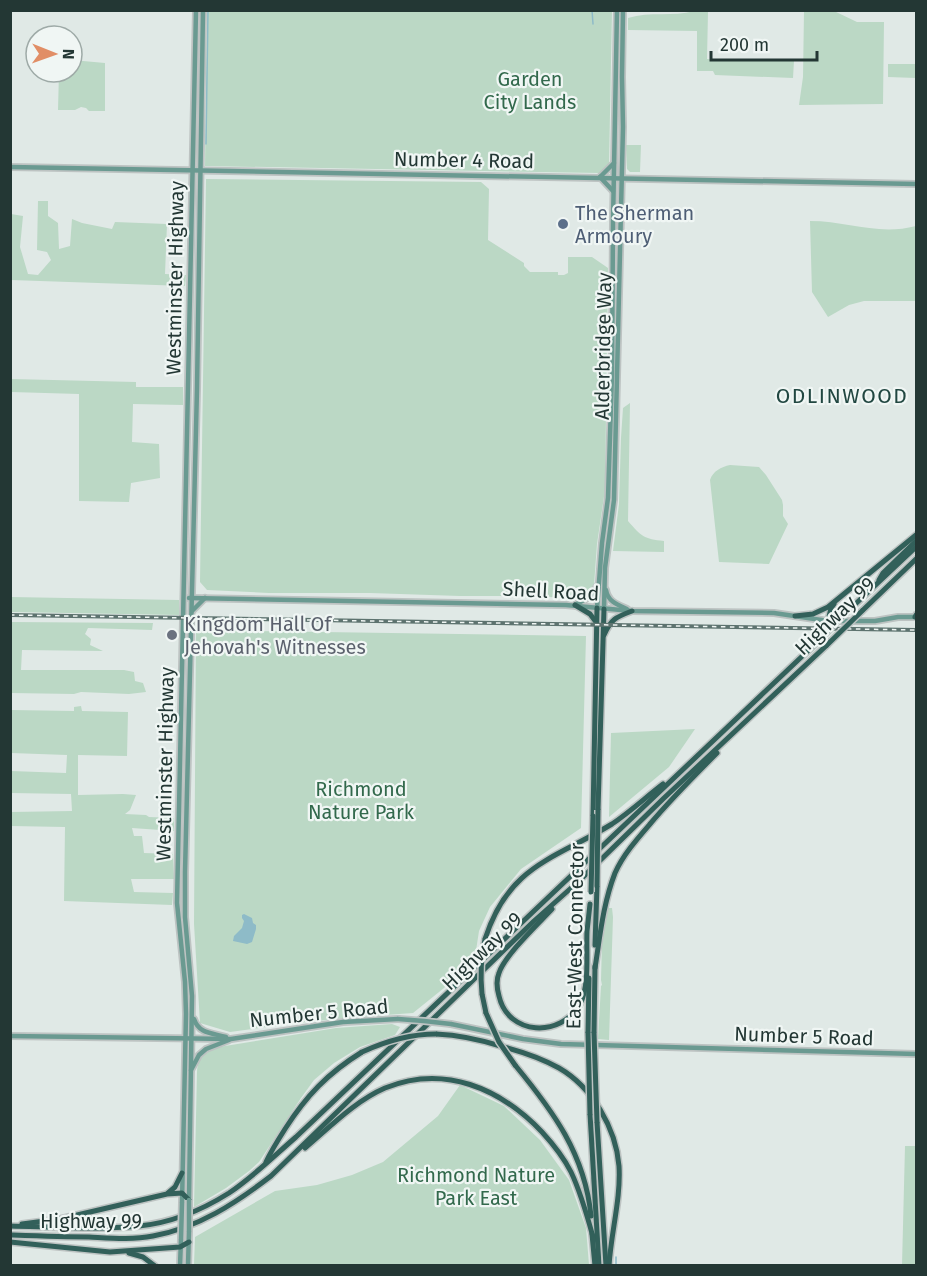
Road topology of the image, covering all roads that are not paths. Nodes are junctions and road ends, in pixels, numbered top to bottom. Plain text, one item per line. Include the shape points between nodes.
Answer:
1 (196, 10) edge
2 (203, 10) edge
3 (617, 10) edge
4 (623, 10) edge
5 (614, 163) junction
6 (10, 167) edge
7 (193, 171) junction
8 (200, 172) junction
9 (600, 177) junction
10 (614, 178) junction
11 (622, 178) junction
12 (916, 184) edge
13 (614, 191) junction
14 (612, 326) junction
15 (188, 389) junction
16 (196, 389) junction
17 (617, 398) junction
18 (916, 535) edge
19 (916, 541) edge
20 (916, 547) edge
21 (916, 559) edge
22 (602, 584) junction
23 (875, 587) junction
24 (844, 595) junction
25 (183, 598) junction
26 (192, 598) junction
27 (205, 598) junction
28 (575, 605) junction
29 (601, 608) junction
30 (192, 611) junction
31 (632, 611) junction
32 (795, 616) junction
33 (916, 617) edge
34 (828, 621) junction
35 (596, 624) junction
36 (603, 636) junction
37 (770, 698) junction
38 (722, 734) junction
39 (579, 881) junction
40 (590, 904) junction
41 (595, 968) junction
42 (192, 1014) junction
43 (591, 1033) junction
44 (10, 1036) edge
45 (189, 1038) junction
46 (231, 1039) junction
47 (916, 1054) edge
48 (191, 1070) junction
49 (266, 1164) junction
50 (182, 1173) junction
51 (271, 1176) junction
52 (182, 1193) junction
53 (167, 1194) junction
54 (189, 1200) junction
55 (11, 1226) edge
56 (10, 1235) edge
57 (593, 1237) junction
58 (189, 1239) junction
59 (10, 1242) edge
60 (180, 1247) junction
61 (125, 1251) junction
62 (155, 1266) edge
63 (180, 1266) edge
64 (188, 1266) edge
65 (595, 1266) edge
66 (599, 1266) edge
67 (607, 1266) edge

1 - 7 main road, Westminster Highway
2 - 8 main road, Westminster Highway
3 - 5 main road, Alderbridge Way
4 - 11 main road, Alderbridge Way
5 - 9 main road
5 - 10 main road, Alderbridge Way
6 - 7 main road, Number 4 Road
7 - 8 main road, Number 4 Road
7 - 15 main road, Westminster Highway
8 - 9 main road, Number 4 Road
8 - 16 main road, Westminster Highway
9 - 10 main road, Number 4 Road
9 - 13 main road
10 - 11 main road, Number 4 Road
10 - 13 main road, Alderbridge Way
11 - 12 main road, Number 4 Road
11 - 17 main road, Alderbridge Way
13 - 14 main road, Alderbridge Way
14 - 17 main road
14 - 22 main road, Alderbridge Way
15 - 16 main road
15 - 25 main road, Westminster Highway
16 - 26 main road, Westminster Highway
17 - 22 main road, Alderbridge Way via 614,500
18 - 24 highway
19 - 23 highway
20 - 23 highway, Highway 99
21 - 37 highway, Highway 99, bridge
22 - 28 main road
22 - 29 main road, Alderbridge Way
22 - 31 main road via 610,600
23 - 38 highway, Highway 99, bridge
24 - 32 highway via 820,611
24 - 34 highway via 831,608
25 - 26 main road, Shell Road
25 - 45 main road, Westminster Highway via 177,903
26 - 27 main road, Shell Road
26 - 30 main road, Westminster Highway
27 - 28 main road, Shell Road
27 - 30 main road
28 - 29 main road, Shell Road
28 - 35 highway via 590,614
29 - 31 main road, Shell Road
29 - 35 highway, East-West Connector
29 - 36 highway, East-West Connector
30 - 42 main road, Westminster Highway via 185,917
31 - 32 main road, Shell Road
31 - 36 highway via 614,619
32 - 34 main road, Shell Road
33 - 34 main road, Shell Road
35 - 40 highway, East-West Connector, bridge
36 - 41 highway, East-West Connector, bridge
37 - 39 highway, Highway 99
37 - 41 highway via 667,804 626,854 605,904
38 - 49 highway, Highway 99
38 - 57 highway, bridge via 625,815 546,859 519,879 496,911 485,939 480,979 486,1013 499,1042 570,1143 587,1191
39 - 40 highway via 515,949 499,973 497,986 503,1008 518,1023 537,1028 558,1024 581,1002
39 - 51 highway, Highway 99
40 - 43 highway, East-West Connector
41 - 43 highway, East-West Connector
42 - 45 main road, Westminster Highway
42 - 46 main road via 201,1030
43 - 66 highway, East-West Connector, bridge via 590,1114
43 - 67 highway, East-West Connector, bridge
44 - 45 main road, Number 5 Road
45 - 46 main road, Number 5 Road
45 - 48 main road, Westminster Highway
45 - 50 main road, Westminster Highway
46 - 47 main road, Number 5 Road, bridge via 343,1022 398,1019 451,1024 561,1044
46 - 48 main road via 206,1049
48 - 54 main road, Westminster Highway
49 - 55 highway, Highway 99 via 210,1204 161,1222 105,1228
49 - 67 highway, bridge via 291,1119 314,1089 362,1052 407,1036 436,1034 491,1043 542,1059 561,1070 583,1088 607,1121 619,1167
50 - 52 main road, Westminster Highway
50 - 53 highway
51 - 56 highway, Highway 99 via 217,1213 153,1236 129,1239
51 - 57 highway via 357,1104 384,1088 412,1080 452,1080 496,1095 551,1141 570,1170
52 - 53 highway
52 - 54 highway
52 - 60 main road, Westminster Highway, bridge
53 - 55 highway
54 - 58 main road, Westminster Highway, bridge
57 - 65 highway
58 - 60 highway
58 - 64 main road, Westminster Highway
59 - 61 highway
60 - 61 highway
60 - 63 main road, Westminster Highway
61 - 62 highway

